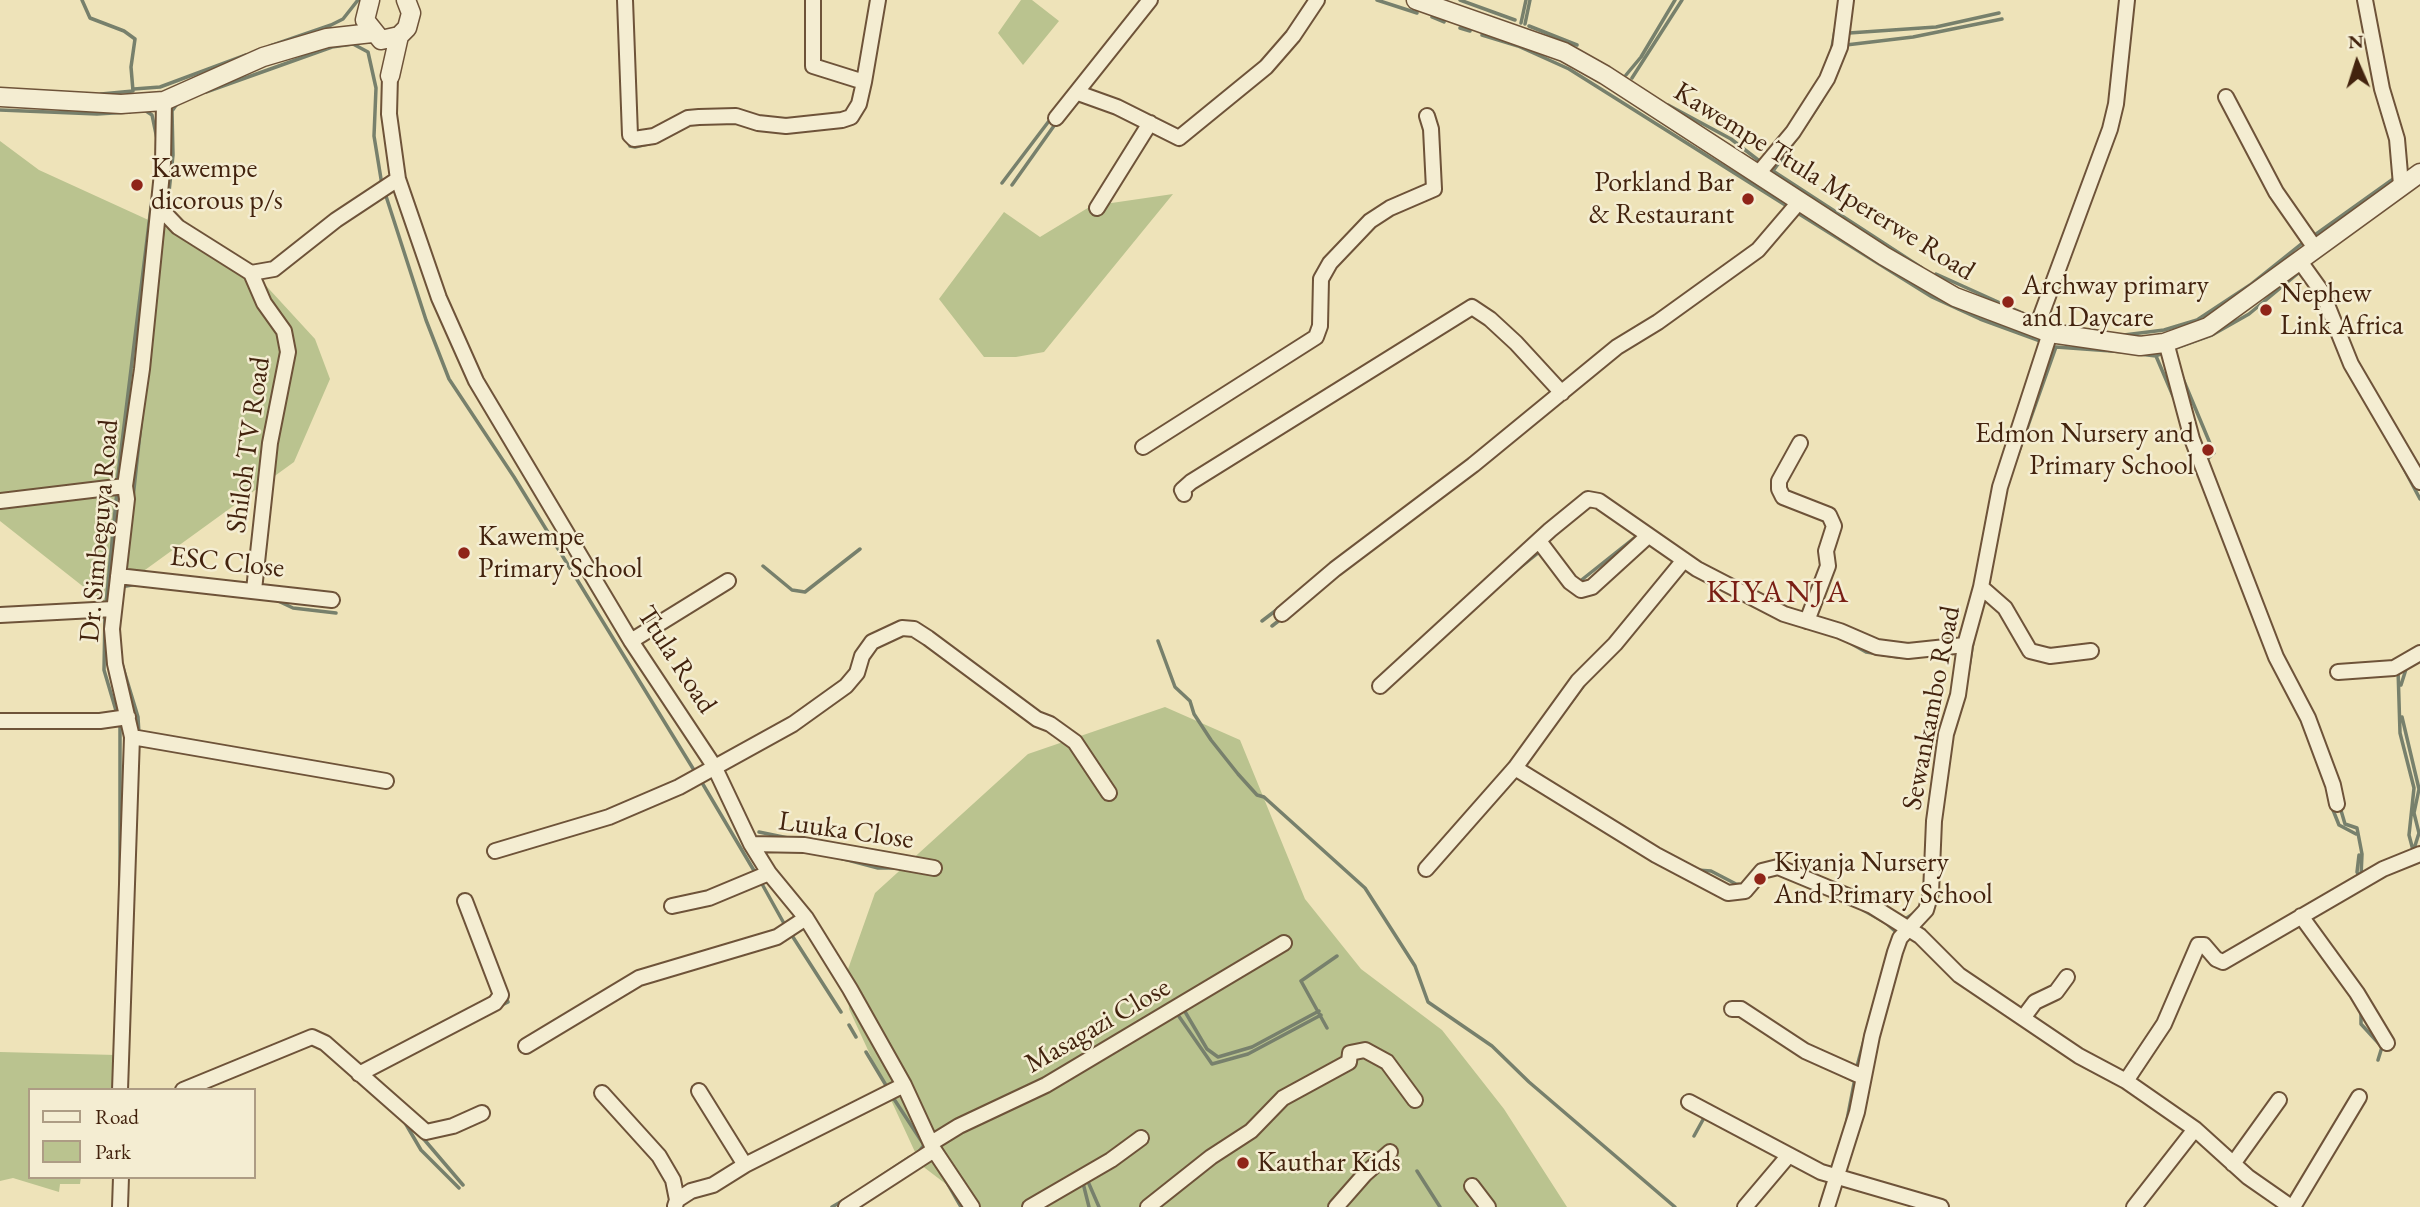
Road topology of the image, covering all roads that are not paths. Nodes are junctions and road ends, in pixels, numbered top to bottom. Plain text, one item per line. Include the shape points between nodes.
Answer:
1 (625, 0) edge
2 (813, 0) edge
3 (878, 0) edge
4 (1150, 0) edge
5 (1317, 0) edge
6 (1416, 0) edge
7 (1846, 0) edge
8 (2127, 0) edge
9 (2365, 0) edge
10 (410, 3) edge
11 (367, 6) edge
12 (377, 36) junction
13 (399, 36) junction
14 (327, 38) junction
15 (390, 76) junction
16 (864, 82) junction
17 (1078, 93) junction
18 (0, 97) edge
19 (2226, 97) dead end
20 (164, 101) junction
21 (1427, 116) dead end
22 (1056, 118) dead end
23 (1150, 123) junction
24 (2420, 173) edge
25 (1757, 175) junction
26 (398, 179) junction
27 (2401, 186) junction
28 (1799, 202) junction
29 (159, 207) junction
30 (1097, 208) dead end
31 (2315, 248) junction
32 (2299, 260) junction
33 (251, 273) junction
34 (2043, 331) junction
35 (2166, 342) junction
36 (1562, 393) junction
37 (1800, 443) dead end
38 (1143, 447) dead end
39 (2420, 482) edge
40 (125, 486) junction
41 (1184, 494) dead end
42 (0, 501) edge
43 (1648, 536) junction
44 (1539, 541) junction
45 (1684, 560) junction
46 (118, 576) junction
47 (728, 581) dead end
48 (1981, 587) junction
49 (254, 590) junction
50 (332, 600) dead end
51 (113, 610) junction
52 (1282, 614) dead end
53 (0, 615) edge
54 (1808, 619) junction
55 (631, 640) junction
56 (1965, 645) junction
57 (2091, 651) dead end
58 (2420, 653) edge
59 (2338, 672) dead end
60 (1380, 686) dead end
61 (128, 718) junction
62 (0, 722) edge
63 (132, 737) junction
64 (714, 766) junction
65 (1516, 768) junction
66 (386, 781) dead end
67 (1109, 793) dead end
68 (2337, 804) dead end
69 (751, 844) junction
70 (495, 851) dead end
71 (2420, 854) edge
72 (934, 868) dead end
73 (1426, 869) dead end
74 (769, 873) junction
75 (465, 901) dead end
76 (672, 906) dead end
77 (2301, 916) junction
78 (806, 918) junction
79 (1910, 930) junction
80 (1284, 943) dead end
81 (2067, 977) dead end
82 (1732, 1009) dead end
83 (2023, 1018) junction
84 (2387, 1043) dead end
85 (526, 1046) dead end
86 (359, 1074) junction
87 (1863, 1077) junction
88 (2126, 1081) junction
89 (905, 1085) junction
90 (120, 1088) edge
91 (188, 1088) edge
92 (699, 1091) dead end
93 (602, 1093) dead end
94 (2359, 1097) dead end
95 (1415, 1100) dead end
96 (2278, 1100) dead end
97 (1689, 1102) dead end
98 (482, 1113) dead end
99 (2195, 1129) junction
100 (1141, 1138) dead end
101 (933, 1146) junction
102 (1390, 1152) dead end
103 (1789, 1155) junction
104 (2233, 1164) junction
105 (745, 1165) junction
106 (1837, 1177) junction
107 (121, 1179) edge
108 (1472, 1186) dead end
109 (1340, 1201) edge
110 (675, 1203) edge
111 (120, 1207) edge
112 (846, 1207) edge
113 (972, 1207) edge
114 (1030, 1207) edge
115 (1148, 1207) edge
116 (1489, 1207) edge
117 (1745, 1207) edge
118 (1827, 1207) edge
119 (1941, 1207) edge
120 (2134, 1207) edge
121 (2292, 1207) edge

1 - 16 street via 629,135 634,139 654,136 688,118 736,116 786,126 842,120 859,104
2 - 16 street via 813,66
3 - 16 street
4 - 17 street
5 - 23 street via 1266,67 1184,135 1174,137
6 - 25 street, Kawempe Ttula Mpererwe Road via 1564,52
7 - 25 street via 1840,47 1827,79 1793,132
8 - 34 street, Sewankambo Road via 2110,129
9 - 27 street via 2396,139
10 - 13 street, Ttula Road via 410,24
11 - 12 street, Ttula Road via 365,20
11 - 14 street
12 - 13 street
12 - 14 street
12 - 15 street, Ttula Road
13 - 15 street, Ttula Road
14 - 20 street via 263,57
15 - 26 street, Ttula Road via 388,114
17 - 22 street
17 - 23 street
18 - 20 street via 121,104
19 - 31 street via 2276,192
20 - 29 street, Dr. Simbeguya Road
21 - 38 street via 1434,189 1370,221 1330,263 1321,279 1316,337
23 - 30 street
24 - 27 street, Kawempe Ttula Mpererwe Road
25 - 28 street, Kawempe Ttula Mpererwe Road
26 - 33 street via 274,269
26 - 55 street, Ttula Road via 439,298 477,381
27 - 31 street, Kawempe Ttula Mpererwe Road
28 - 34 street, Kawempe Ttula Mpererwe Road via 1955,297
28 - 36 street via 1758,250 1617,347
29 - 33 street via 178,227
29 - 40 street, Dr. Simbeguya Road
31 - 32 street, Kawempe Ttula Mpererwe Road
32 - 35 street, Kawempe Ttula Mpererwe Road via 2208,327
32 - 39 street via 2322,292 2351,364
33 - 49 street, Shiloh TV Road via 264,303 284,331 288,352 270,443
34 - 35 street, Kawempe Ttula Mpererwe Road via 2140,346
34 - 48 street, Sewankambo Road via 2000,487
35 - 68 street via 2192,439 2276,657 2308,718
36 - 41 street via 1507,335 1472,307 1191,482 1182,490
36 - 52 street
37 - 54 street via 1779,489 1783,496 1829,515 1834,526 1826,551 1828,566
40 - 42 street
40 - 46 street, Dr. Simbeguya Road
43 - 44 street via 1599,501 1588,499
43 - 44 street via 1592,587 1581,590
43 - 45 street
44 - 60 street
45 - 54 street via 1749,597
45 - 65 street via 1578,681
46 - 49 street, ESC Close
46 - 51 street, Dr. Simbeguya Road
47 - 55 street
48 - 56 street, Sewankambo Road
48 - 57 street via 2005,608 2030,651 2050,656
49 - 50 street, ESC Close
51 - 53 street
51 - 61 street, Dr. Simbeguya Road via 112,650
54 - 56 street via 1867,644 1909,651
55 - 64 street, Ttula Road
56 - 79 street, Sewankambo Road via 1940,766 1931,893 1926,910
58 - 59 street via 2394,668
61 - 62 street
61 - 63 street, Dr. Simbeguya Road
63 - 66 street
63 - 90 street, Dr. Simbeguya Road
64 - 67 street via 831,700 857,673 872,642 902,628 921,633 1075,743
64 - 69 street, Ttula Road
64 - 70 street via 679,787 609,817
65 - 73 street
65 - 79 street via 1656,855 1728,893 1745,891 1762,871 1778,867 1872,906
69 - 72 street, Luuka Close via 804,845
69 - 74 street, Ttula Road
71 - 77 street via 2383,869
74 - 76 street via 709,898
74 - 78 street, Ttula Road
75 - 86 street via 501,995 495,1003
77 - 84 street
77 - 88 street via 2223,962 2198,944 2161,1031
78 - 85 street via 777,937 639,978
78 - 89 street, Ttula Road
79 - 83 street via 1959,975
79 - 87 street, Sewankambo Road via 1900,938 1886,978
80 - 101 street, Masagazi Close via 1046,1085 959,1126
81 - 83 street via 2056,992 2035,1002
82 - 87 street via 1741,1009 1805,1051
83 - 88 street
86 - 91 street via 312,1037
86 - 98 street via 426,1132
87 - 106 street, Sewankambo Road
88 - 99 street
89 - 101 street, Ttula Road
89 - 105 street
92 - 105 street
93 - 110 street via 659,1156 673,1180
94 - 121 street
95 - 115 street via 1378,1055 1365,1050 1350,1053 1349,1062 1283,1098 1251,1131
96 - 104 street
97 - 103 street
99 - 104 street
99 - 120 street
100 - 114 street
101 - 112 street, Masagazi Close
101 - 113 street, Ttula Road
102 - 109 street
103 - 106 street
103 - 117 street
104 - 121 street
105 - 110 street
106 - 118 street, Sewankambo Road
106 - 119 street
107 - 111 street
108 - 116 street

